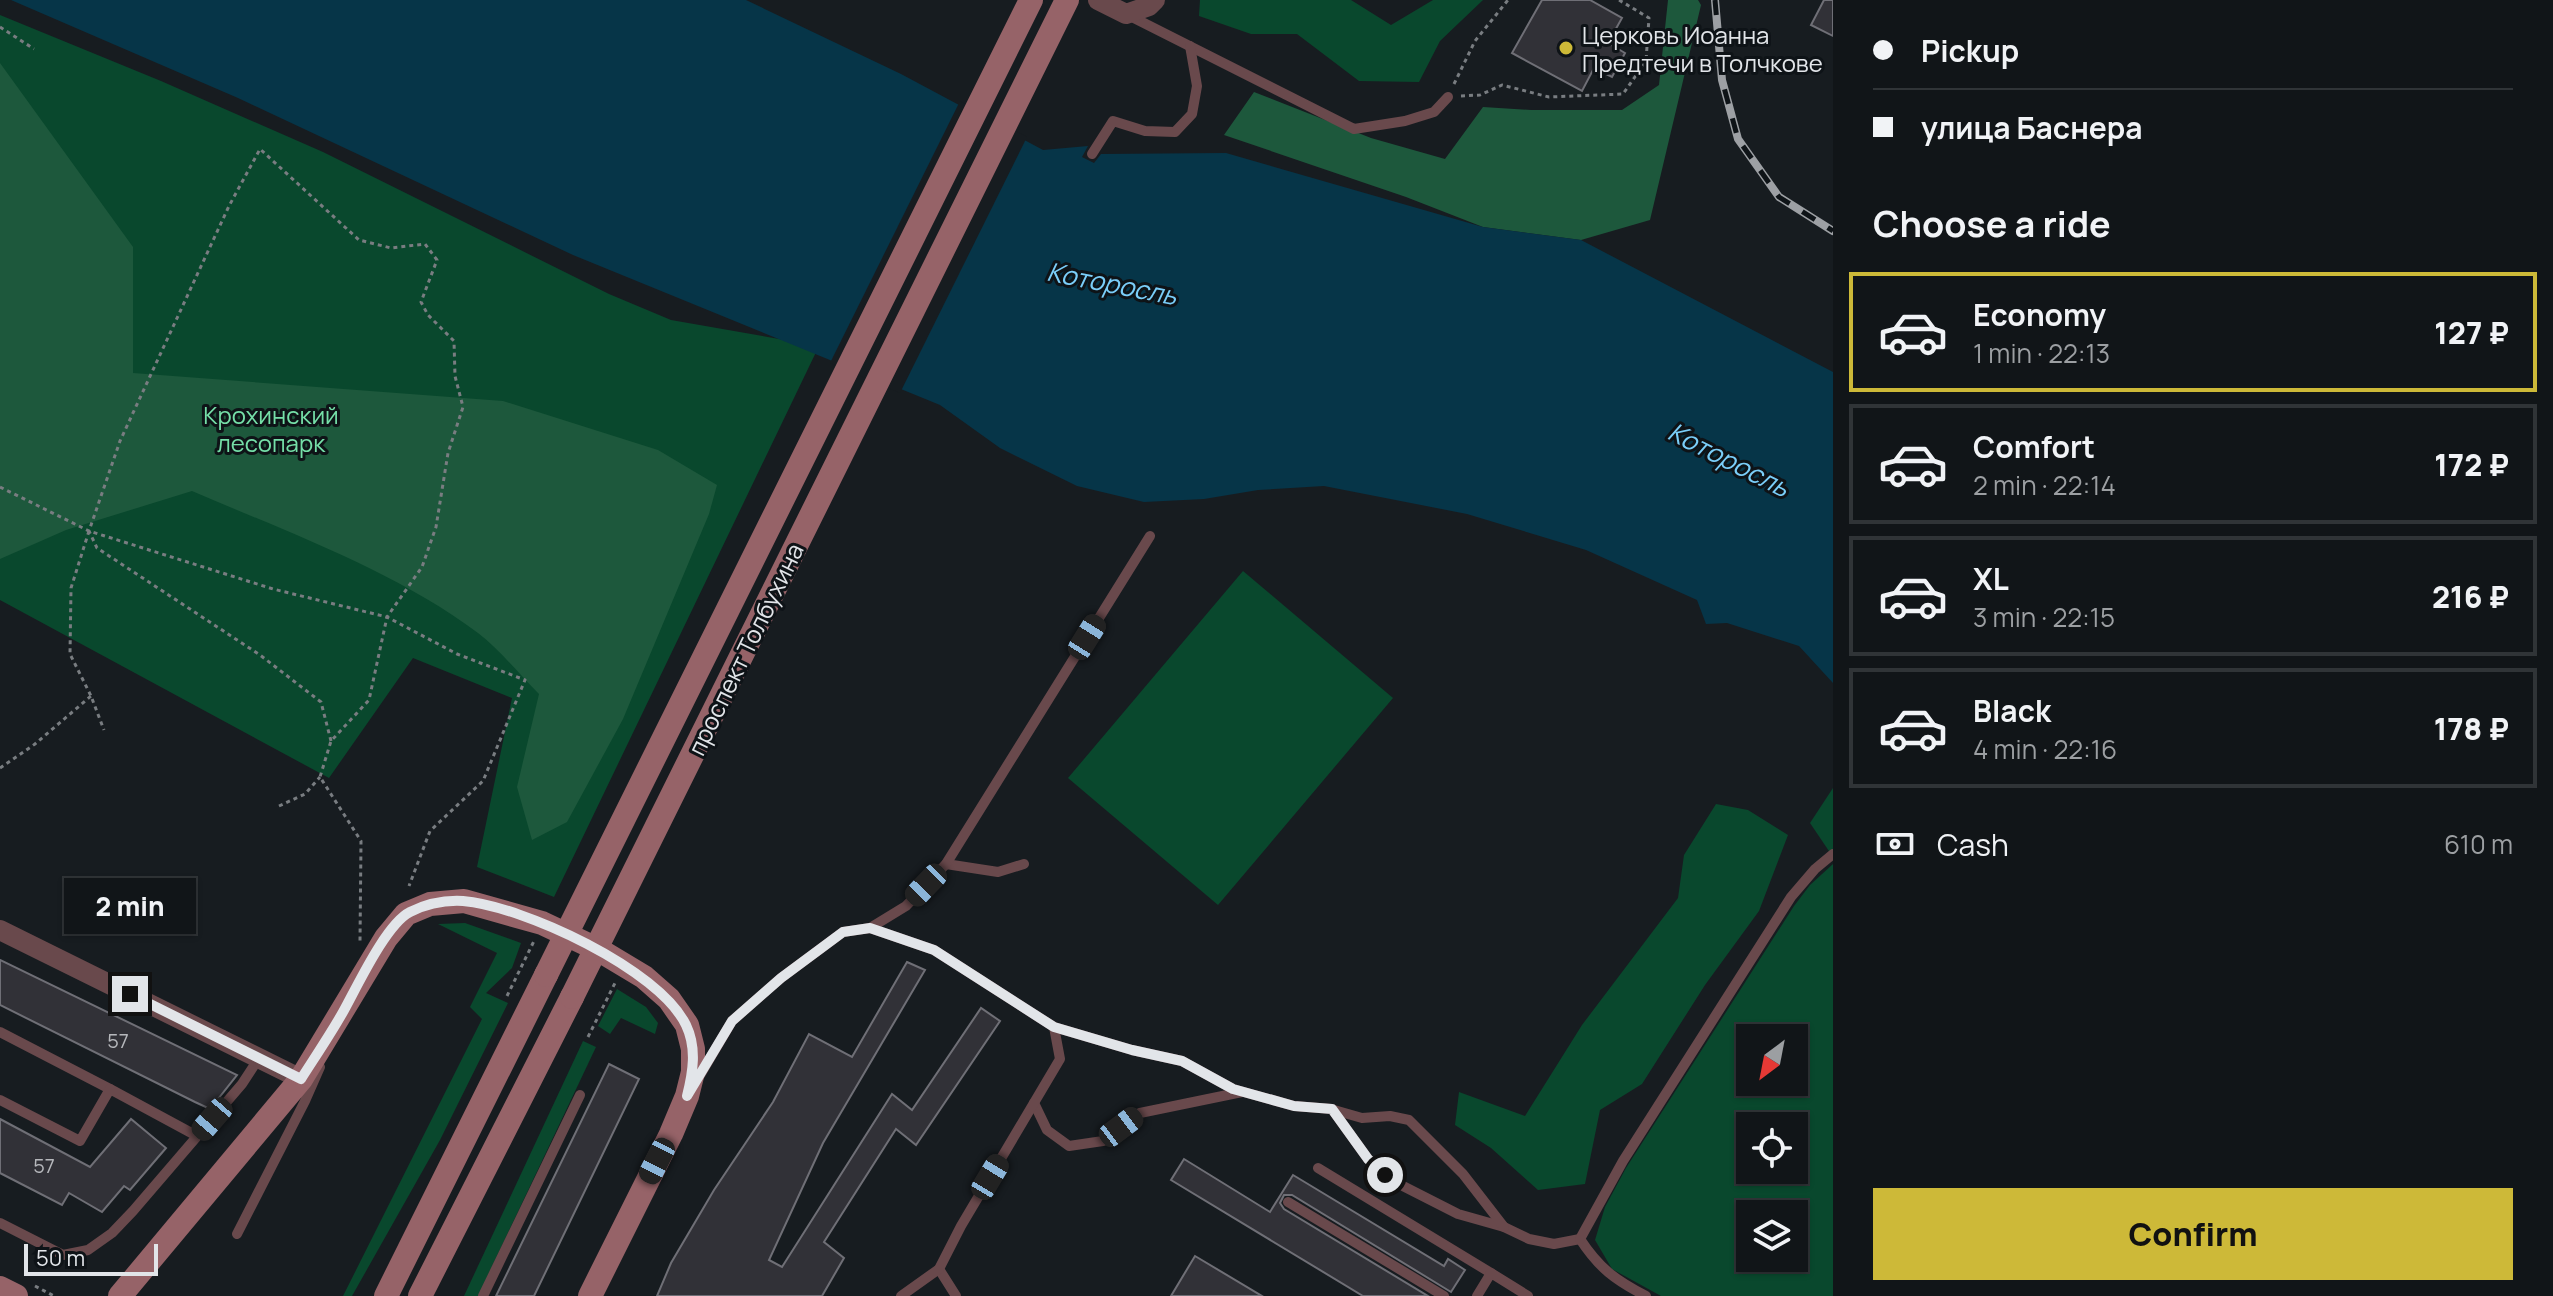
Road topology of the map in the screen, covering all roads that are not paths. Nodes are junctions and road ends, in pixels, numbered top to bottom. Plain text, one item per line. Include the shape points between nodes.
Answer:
1 (1031, 0) edge
2 (1067, 0) edge
3 (1098, 0) edge
4 (1155, 0) edge
5 (1126, 14) junction
6 (1190, 46) junction
7 (1448, 97) road end
8 (1092, 154) dead end
9 (1150, 536) dead end
10 (1833, 854) edge
11 (946, 864) junction
12 (1024, 864) dead end
13 (870, 928) junction
14 (0, 930) edge
15 (342, 1014) junction
16 (1054, 1027) junction
17 (0, 1032) edge
18 (259, 1058) junction
19 (301, 1079) junction
20 (110, 1089) junction
21 (1243, 1092) junction
22 (580, 1095) dead end
23 (687, 1096) junction
24 (0, 1100) edge
25 (1034, 1103) junction
26 (1332, 1109) junction
27 (197, 1136) junction
28 (1318, 1168) dead end
29 (1288, 1202) dead end
30 (0, 1223) edge
31 (1504, 1227) junction
32 (237, 1234) dead end
33 (1580, 1239) junction
34 (939, 1269) junction
35 (1491, 1273) junction
36 (0, 1288) edge
37 (16, 1296) edge
38 (120, 1296) edge
39 (386, 1296) edge
40 (420, 1296) edge
41 (483, 1296) edge
42 (590, 1296) edge
43 (901, 1296) edge
44 (956, 1296) edge
45 (1444, 1296) edge
46 (1477, 1296) edge
47 (1528, 1296) edge
48 (1646, 1296) edge

1 - 39 main road, проспект Толбухина, bridge
2 - 40 main road, проспект Толбухина, bridge
3 - 5 street
4 - 5 street
5 - 6 lane
6 - 7 lane via 1354,129 1434,112
6 - 8 lane via 1197,86 1192,114 1175,132 1145,131 1113,121
9 - 11 lane
10 - 33 lane via 1791,897 1623,1161
11 - 12 lane via 998,872
11 - 13 lane via 906,906
13 - 16 lane via 934,950
13 - 23 lane via 843,932 732,1021
14 - 18 street
15 - 19 main road
15 - 23 main road via 406,914 430,904 464,901 542,923 644,977 687,1025 693,1049
15 - 32 lane via 305,1101
16 - 21 lane via 1182,1061
16 - 25 lane via 1060,1059
17 - 20 lane
18 - 19 street
18 - 27 lane
19 - 38 main road
20 - 24 lane via 77,1142
20 - 27 lane
21 - 25 lane via 1140,1113 1103,1141 1069,1146 1047,1130
21 - 26 lane via 1294,1106
22 - 41 lane
23 - 42 main road
25 - 34 lane
26 - 31 lane via 1385,1175 1458,1214
26 - 31 lane via 1362,1118 1409,1120 1463,1174
27 - 30 lane via 112,1233 88,1250 63,1255
28 - 35 lane
29 - 45 lane
31 - 33 lane via 1554,1244
33 - 48 lane via 1597,1264
34 - 43 lane
34 - 44 lane
35 - 46 lane
35 - 47 lane
36 - 37 main road

